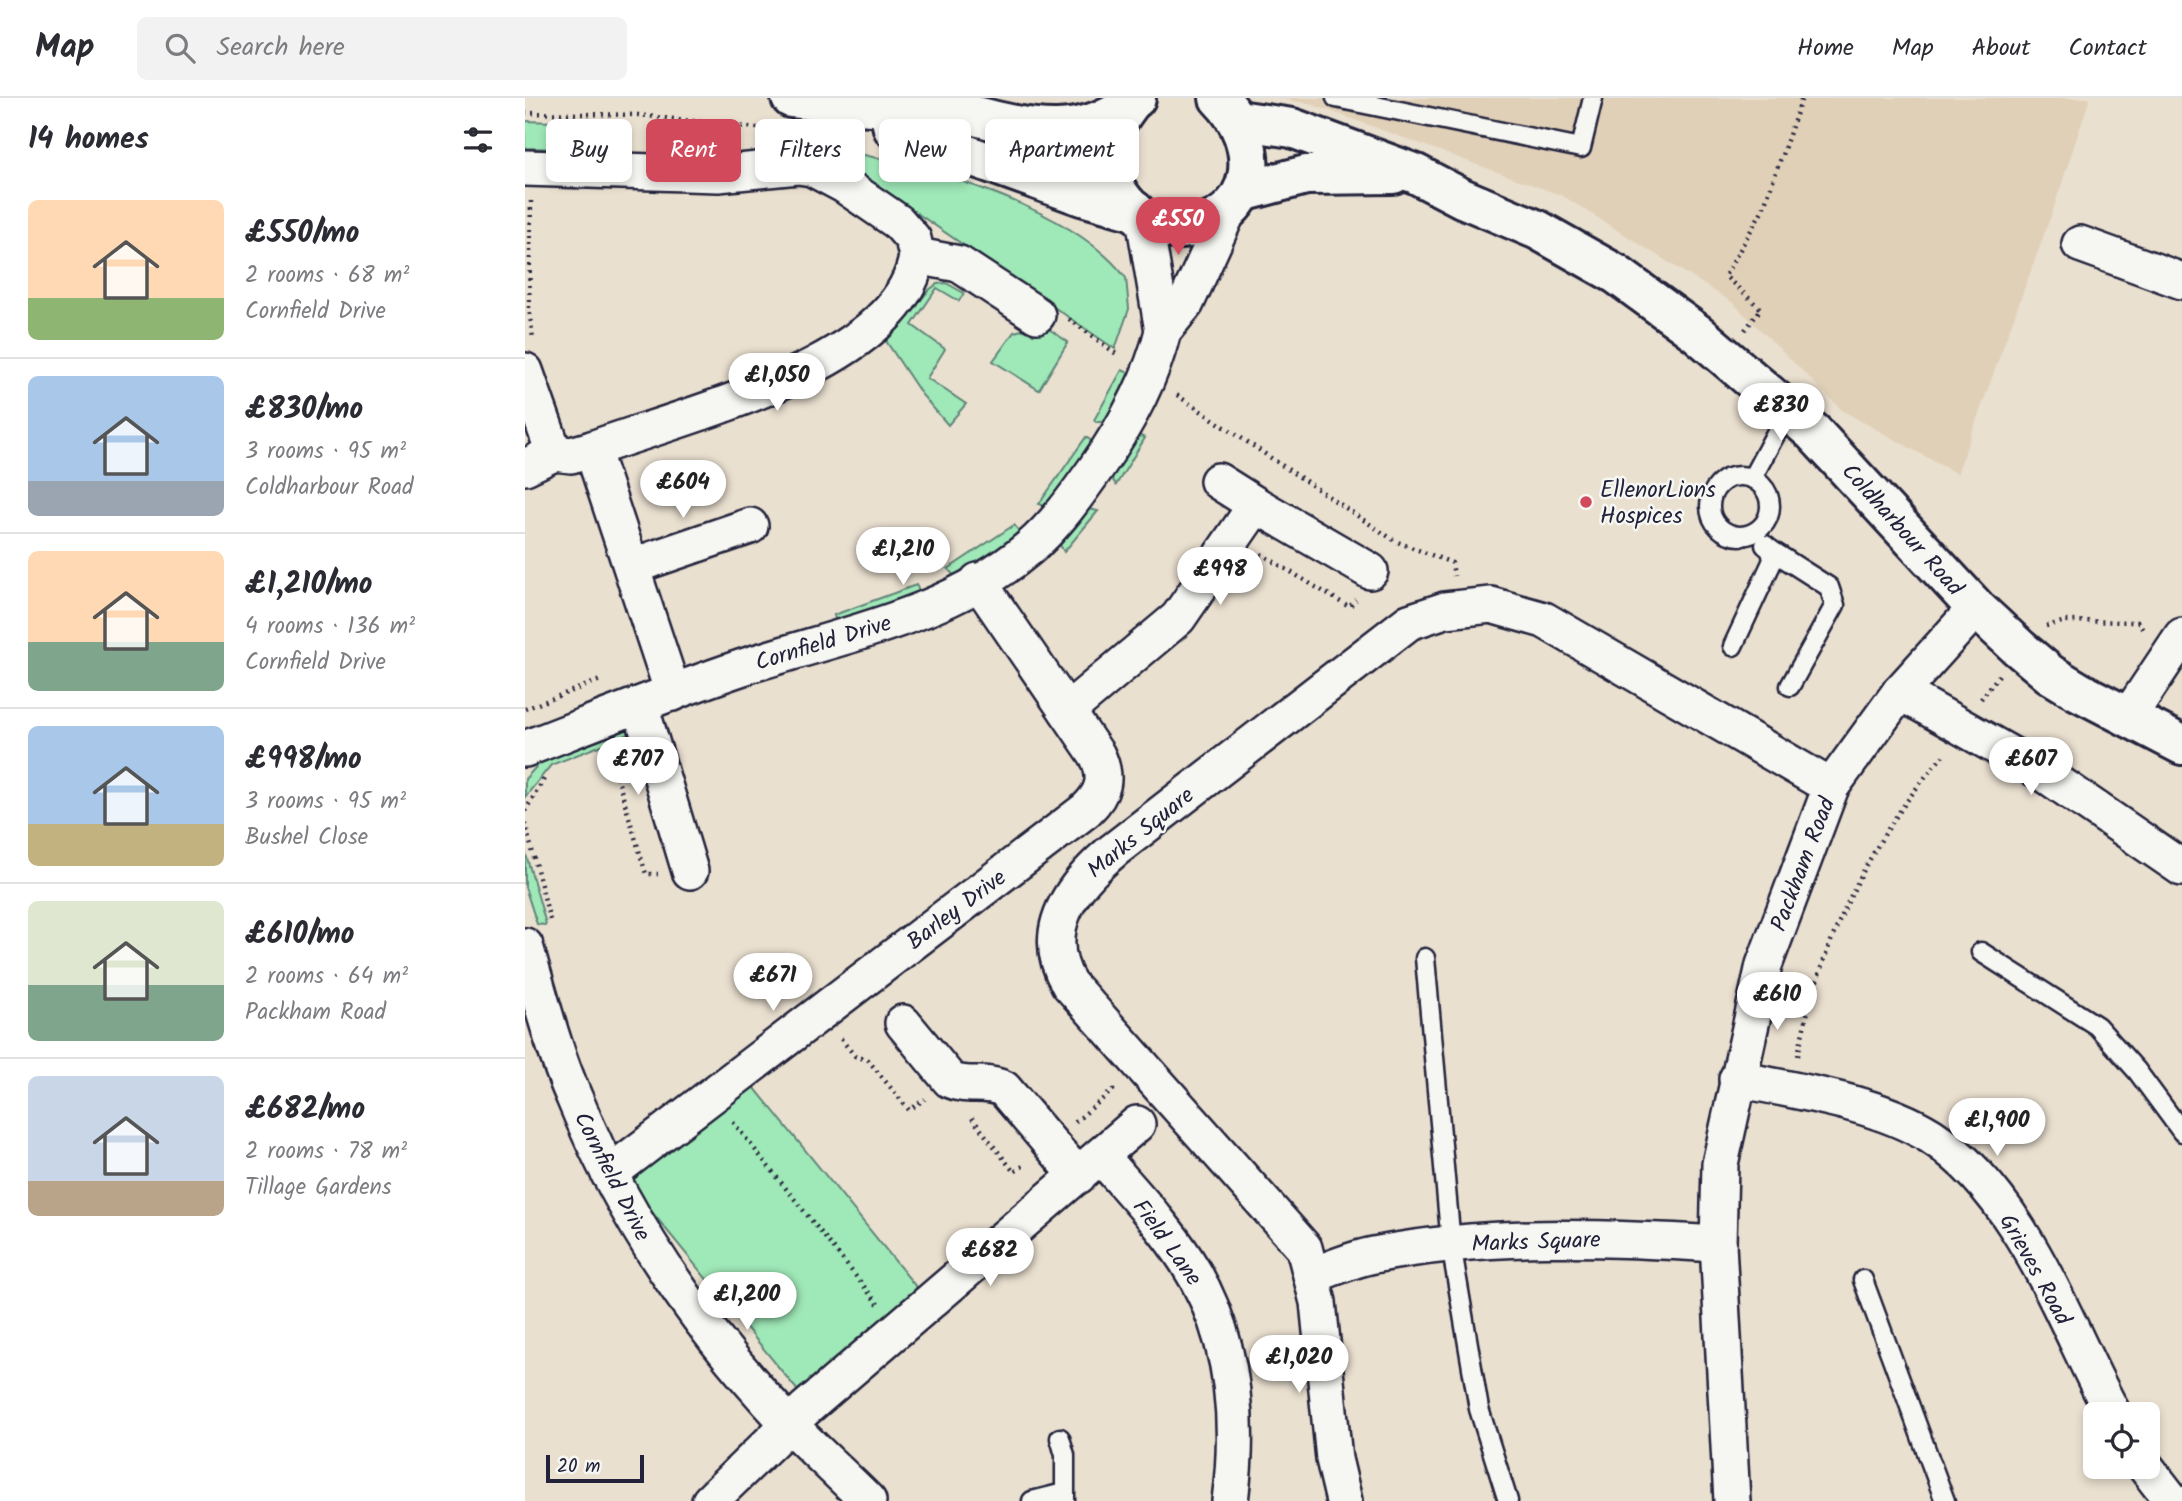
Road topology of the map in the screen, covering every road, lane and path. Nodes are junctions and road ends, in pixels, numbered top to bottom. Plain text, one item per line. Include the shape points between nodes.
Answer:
1 (791, 98) edge
2 (1336, 98) edge
3 (1593, 98) edge
4 (1803, 98) edge
5 (1133, 99) edge
6 (836, 102) junction
7 (1227, 106) edge
8 (888, 107) junction
9 (833, 119) edge
10 (755, 171) edge
11 (1416, 174) junction
12 (530, 182) edge
13 (838, 182) edge
14 (1236, 200) junction
15 (1140, 214) junction
16 (2080, 244) dead end
17 (917, 256) junction
18 (2182, 281) edge
19 (1037, 315) dead end
20 (1163, 331) junction
21 (1745, 331) dead end
22 (1124, 343) dead end
23 (530, 359) edge
24 (1118, 359) dead end
25 (1175, 393) dead end
26 (1792, 413) junction
27 (592, 449) junction
28 (539, 460) edge
29 (1752, 478) junction
30 (1218, 481) dead end
31 (1256, 505) junction
32 (750, 527) dead end
33 (1751, 534) junction
34 (1771, 550) junction
35 (633, 566) junction
36 (1370, 571) dead end
37 (978, 581) junction
38 (1459, 608) junction
39 (1976, 608) junction
40 (2038, 632) dead end
41 (1733, 646) dead end
42 (2175, 646) edge
43 (2003, 669) dead end
44 (1790, 686) dead end
45 (1900, 692) junction
46 (673, 693) junction
47 (640, 705) junction
48 (1976, 705) dead end
49 (1067, 711) junction
50 (2128, 717) junction
51 (2182, 745) edge
52 (608, 746) dead end
53 (525, 750) edge
54 (1945, 753) dead end
55 (1831, 788) junction
56 (2182, 867) edge
57 (689, 868) joint
58 (525, 946) edge
59 (1981, 952) dead end
60 (1425, 958) dead end
61 (903, 1023) dead end
62 (1737, 1079) junction
63 (1791, 1091) junction
64 (711, 1095) junction
65 (1137, 1124) dead end
66 (2182, 1132) edge
67 (1090, 1166) junction
68 (609, 1174) junction
69 (1451, 1244) junction
70 (1718, 1244) junction
71 (1313, 1275) junction
72 (1863, 1280) dead end
73 (882, 1308) dead end
74 (2107, 1402) edge
75 (797, 1417) junction
76 (1060, 1438) dead end
77 (2155, 1479) edge
78 (1065, 1497) edge
79 (710, 1501) edge
80 (868, 1501) edge
81 (1032, 1501) edge
82 (1230, 1501) edge
83 (1344, 1501) edge
84 (1508, 1501) edge
85 (1732, 1501) edge
86 (1945, 1501) edge
87 (2172, 1501) edge

1 - 6 street
2 - 3 lane via 1581,148
4 - 21 path via 1764,205 1725,276 1761,309
5 - 8 street via 1089,124 1054,130 922,105
5 - 15 street via 1113,130 1107,163 1115,188
6 - 8 street
6 - 9 lane
7 - 11 street, Coldharbour Road
7 - 14 street, Coldharbour Road via 1247,139 1250,159
8 - 15 street, Coldharbour Road via 893,128
10 - 12 street
11 - 14 street, Coldharbour Road via 1306,175
11 - 26 street, Coldharbour Road via 1538,230 1616,274 1697,333
12 - 23 path
13 - 17 street via 898,222 913,239
14 - 15 street, Coldharbour Road via 1208,222 1188,228 1173,229
14 - 20 street, Cornfield Drive via 1186,303
15 - 20 street, Cornfield Drive
16 - 18 street
17 - 19 street via 959,264
17 - 27 street via 913,274 890,308 862,336 826,361 786,380
20 - 37 street, Cornfield Drive via 1129,415 1081,490 1031,547
22 - 24 path
23 - 28 street
25 - 38 path via 1395,541 1452,563
26 - 29 lane
26 - 39 street, Coldharbour Road via 1852,471
27 - 28 street
27 - 35 street
29 - 33 lane via 1771,501 1767,521
29 - 33 lane via 1743,475 1724,480 1716,486 1710,505 1723,531
30 - 31 street
31 - 36 street
31 - 49 street via 1178,618
32 - 35 street
33 - 34 lane
34 - 41 lane via 1773,560
34 - 44 lane via 1829,587 1835,605
35 - 46 street
37 - 46 street, Cornfield Drive via 870,630
37 - 49 street, Barley Drive
38 - 55 street, Marks Square via 1491,605 1544,620
38 - 71 street, Marks Square via 1409,622 1114,850 1073,889 1057,926 1058,954 1069,984 1295,1236
39 - 45 street, Packham Road
39 - 50 street, Coldharbour Road via 2050,674
40 - 42 path via 2066,621 2138,622 2151,640
42 - 50 street
43 - 48 path
45 - 55 street, Packham Road
45 - 56 street via 2045,774
46 - 47 street, Cornfield Drive
47 - 53 street, Cornfield Drive
47 - 57 street
49 - 64 street, Barley Drive via 1101,765 1104,781 1097,800
50 - 51 street, Coldharbour Road
52 - 57 path via 647,875
54 - 63 path via 1898,814 1837,929 1805,1017
55 - 62 street, Packham Road via 1764,965
58 - 68 street, Cornfield Drive via 568,1082
59 - 66 lane via 2097,1026
60 - 69 lane
61 - 67 street, Field Lane via 950,1080 1004,1089
62 - 63 street, Grieves Road
62 - 70 street, Packham Road via 1720,1164
63 - 74 street, Grieves Road via 1909,1125 1931,1136 1973,1173 2019,1231
64 - 68 street, Barley Drive
64 - 73 path
65 - 67 street
67 - 75 street
67 - 82 street, Field Lane via 1178,1247 1213,1310 1233,1388 1235,1445
68 - 75 street, Cornfield Drive via 671,1279 738,1365
69 - 70 street, Marks Square via 1578,1236
69 - 71 street, Marks Square via 1371,1256
69 - 84 lane via 1479,1409
70 - 85 street, Packham Road
71 - 83 street via 1333,1460
72 - 86 lane
75 - 79 street
75 - 80 street, Cornfield Drive
76 - 78 lane via 1065,1455
77 - 87 street
78 - 81 lane

